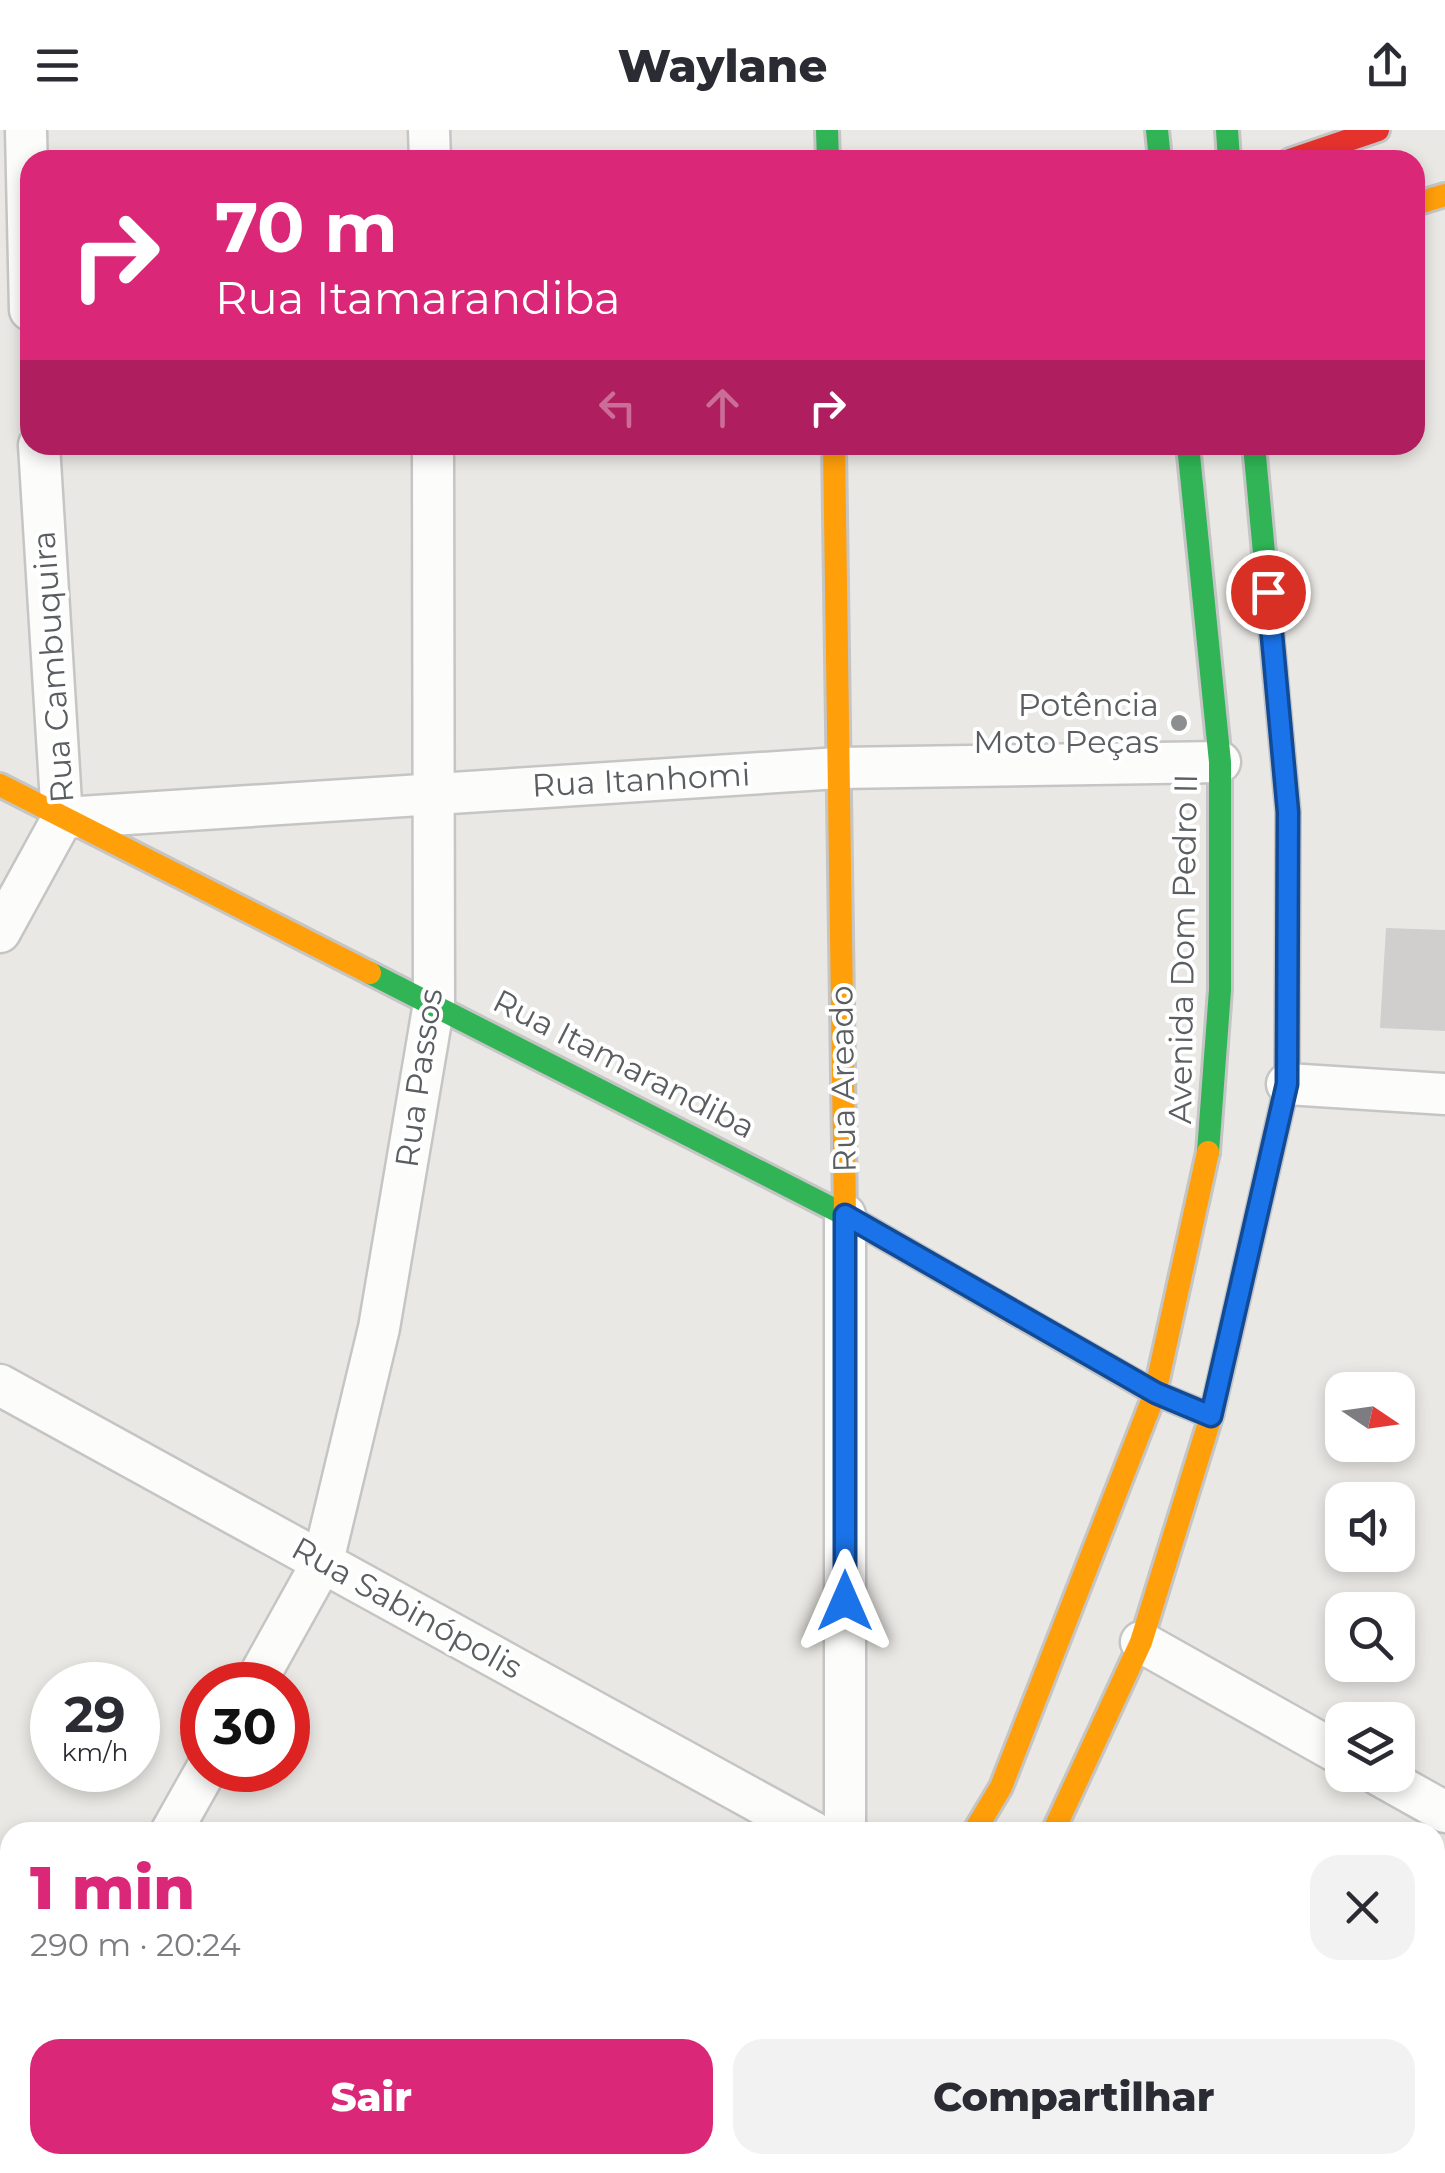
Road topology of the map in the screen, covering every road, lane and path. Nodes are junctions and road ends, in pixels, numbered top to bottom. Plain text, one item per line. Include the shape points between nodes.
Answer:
1 (1378, 130) edge
2 (1319, 150) edge
3 (40, 455) edge
4 (433, 455) edge
5 (834, 455) edge
6 (1189, 455) edge
7 (1255, 455) edge
8 (1220, 762) junction
9 (839, 768) junction
10 (0, 785) edge
11 (435, 792) junction
12 (62, 819) junction
13 (0, 932) edge
14 (434, 1003) junction
15 (1287, 1084) junction
16 (1445, 1094) edge
17 (845, 1215) junction
18 (0, 1385) edge
19 (1156, 1393) junction
20 (1211, 1416) junction
21 (322, 1562) junction
22 (1140, 1642) junction
23 (267, 1662) edge
24 (1325, 1745) edge
25 (194, 1792) edge
26 (1409, 1792) edge
27 (1445, 1812) edge
28 (177, 1822) edge
29 (795, 1822) edge
30 (845, 1822) edge
31 (980, 1822) edge
32 (1059, 1822) edge

1 - 2 main road
3 - 12 street, Rua Cambuquira
4 - 11 street, Rua Passos
5 - 9 main road, Rua Areado
6 - 8 main road, Avenida Dom Pedro II
7 - 15 main road via 1288,812
8 - 9 street, Rua Itanhomi
8 - 19 main road, Avenida Dom Pedro II via 1213,1128
9 - 11 street, Rua Itanhomi
9 - 17 main road, Rua Areado
10 - 12 main road, Rua Itamarandiba
11 - 12 street, Rua Itanhomi
11 - 14 street, Rua Passos
12 - 13 street, Rua Cambuquira
12 - 14 main road, Rua Itamarandiba
14 - 17 main road, Rua Itamarandiba
14 - 21 street, Rua Passos via 379,1328
15 - 16 street
15 - 20 main road
17 - 19 main road, Rua Itamarandiba
17 - 30 street, Rua Areado
18 - 21 street, Rua Sabinópolis
19 - 20 main road, Rua Itamarandiba
19 - 31 main road, Avenida Dom Pedro II via 1001,1788
20 - 22 main road
21 - 23 street, Rua Passos
21 - 29 street, Rua Sabinópolis
22 - 24 street
22 - 32 main road
25 - 28 street
26 - 27 street

